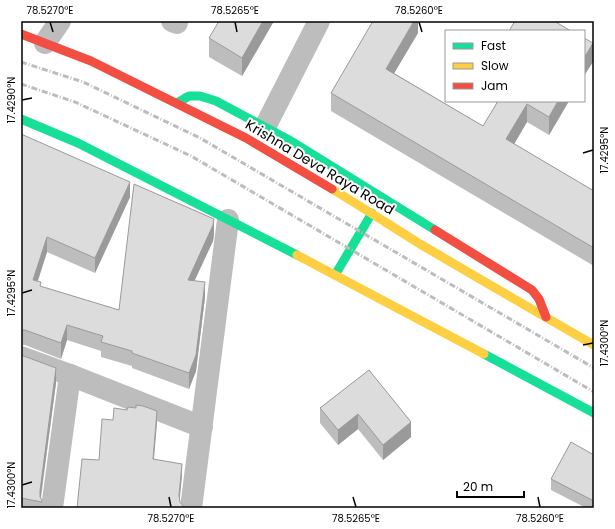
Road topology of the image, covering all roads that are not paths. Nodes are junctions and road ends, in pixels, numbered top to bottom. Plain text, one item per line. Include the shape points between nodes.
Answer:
1 (60, 21) edge
2 (319, 21) edge
3 (21, 34) edge
4 (45, 44) junction
5 (177, 103) junction
6 (21, 119) edge
7 (265, 127) junction
8 (372, 213) junction
9 (228, 220) junction
10 (335, 275) junction
11 (546, 318) junction
12 (594, 345) edge
13 (21, 357) edge
14 (70, 375) junction
15 (594, 413) edge
16 (202, 427) junction
17 (52, 508) edge
18 (191, 508) edge

1 - 4 street
2 - 7 street
3 - 4 main road, Krishna Deva Raya Road
4 - 5 main road, Krishna Deva Raya Road via 91,61
5 - 7 main road via 189,96 200,96 216,101
5 - 8 main road, Krishna Deva Raya Road via 246,138
6 - 9 main road via 78,143
7 - 11 main road via 532,290 540,299
8 - 10 main road
8 - 11 main road, Krishna Deva Raya Road
9 - 10 main road
9 - 16 street
10 - 15 main road
11 - 12 main road, Krishna Deva Raya Road
13 - 14 street
14 - 16 street
14 - 17 street
16 - 18 street

